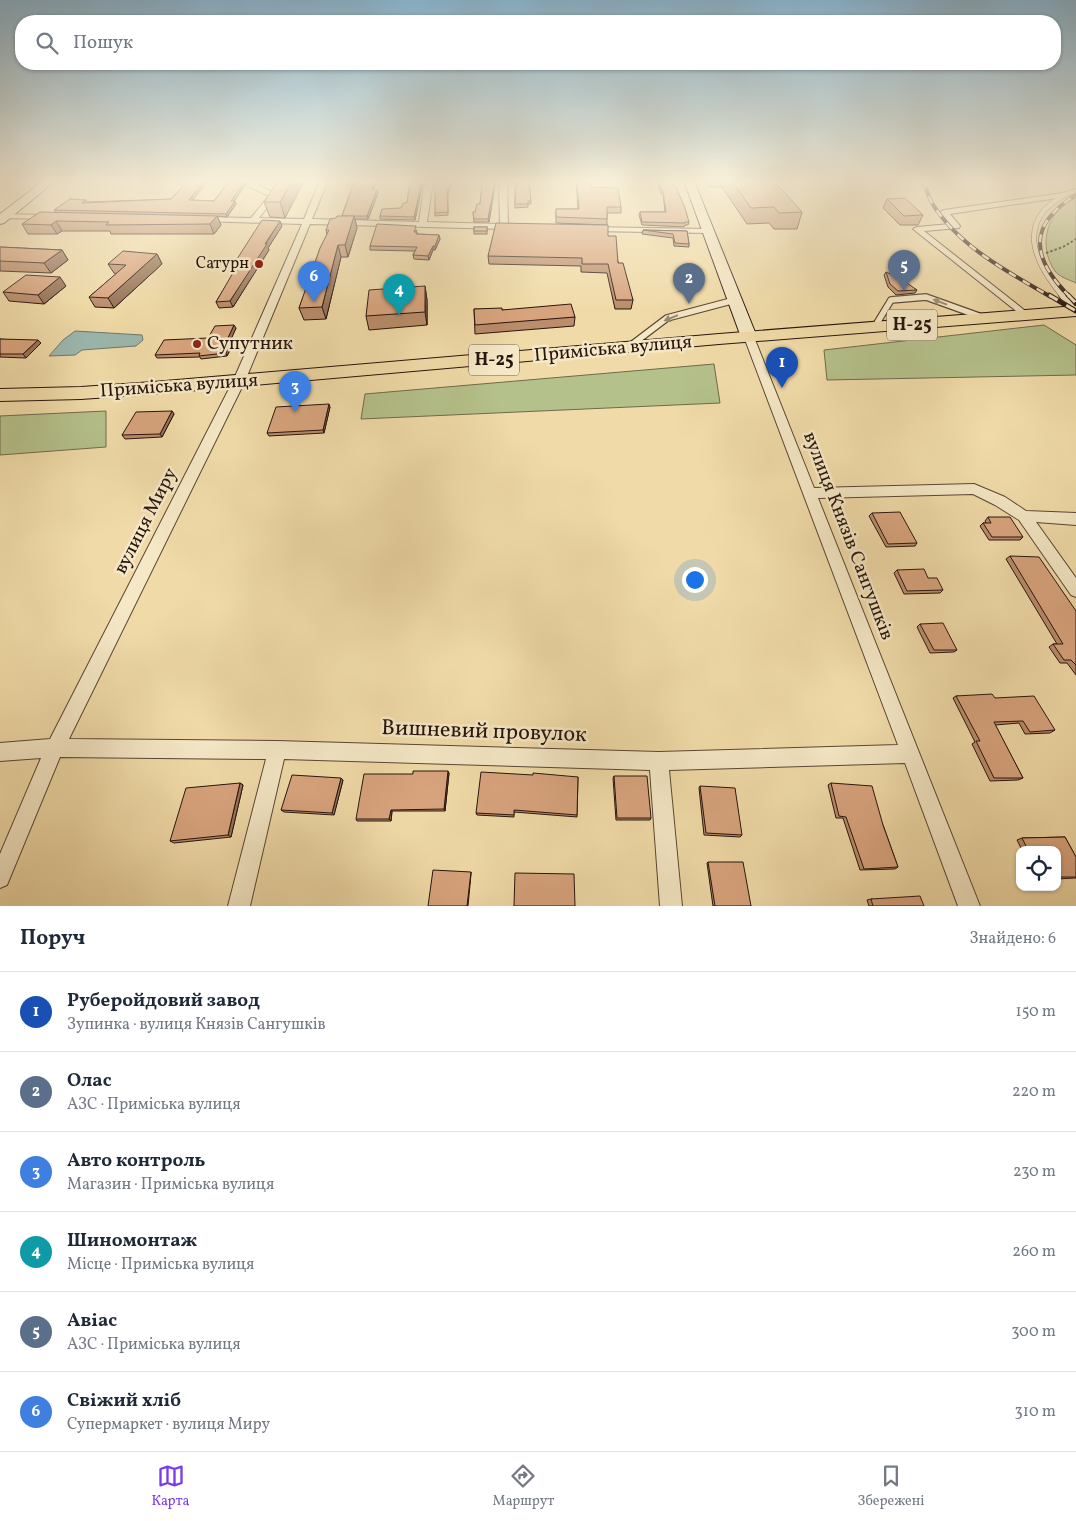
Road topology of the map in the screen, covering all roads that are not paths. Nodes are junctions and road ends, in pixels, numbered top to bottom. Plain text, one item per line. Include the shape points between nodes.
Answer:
1 (305, 223) edge
2 (395, 223) edge
3 (504, 223) edge
4 (705, 223) edge
5 (954, 223) edge
6 (1038, 223) edge
7 (423, 224) joint
8 (504, 227) junction
9 (523, 227) edge
10 (582, 228) edge
11 (708, 231) junction
12 (735, 300) junction
13 (1075, 311) edge
14 (1025, 315) junction
15 (985, 319) junction
16 (874, 328) junction
17 (749, 336) junction
18 (628, 348) junction
19 (238, 381) junction
20 (0, 395) edge
21 (809, 493) junction
22 (1024, 516) junction
23 (1076, 519) edge
24 (1076, 590) edge
25 (55, 748) junction
26 (278, 750) junction
27 (0, 752) edge
28 (911, 754) junction
29 (659, 761) junction
30 (0, 878) edge
31 (238, 906) edge
32 (671, 906) edge
33 (969, 906) edge

1 - 19 street, вулиця Миру
2 - 7 street
3 - 8 street
4 - 11 main road, вулиця Князів Сангушків
5 - 14 street via 956,226 917,229
6 - 13 lane via 1037,254 1042,269
7 - 8 street
8 - 9 street
10 - 11 street
11 - 12 main road, вулиця Князів Сангушків
12 - 17 main road, вулиця Князів Сангушків
12 -> 18 lane via 667,318
13 - 14 main road, Приміська вулиця / Н-25
14 - 15 main road, Приміська вулиця / Н-25
15 - 16 main road, Приміська вулиця / Н-25
15 -> 16 lane via 926,296 891,300
16 - 17 main road, Приміська вулиця / Н-25
17 - 18 main road, Приміська вулиця / Н-25
17 - 21 street, вулиця Князів Сангушків
18 - 19 main road, Приміська вулиця / Н-25
19 - 20 main road, Приміська вулиця / Н-25 via 81,393
19 - 25 street, вулиця Миру
21 - 22 street via 974,489
21 - 28 street, вулиця Князів Сангушків
22 - 23 street
22 - 24 street
25 - 26 street, Вишневий провулок
25 - 27 street, Вишневий провулок
25 - 30 street, вулиця Миру
26 - 29 street, Вишневий провулок
26 - 31 street
28 - 29 street, Вишневий провулок
28 - 33 street, вулиця Князів Сангушків
29 - 32 street

